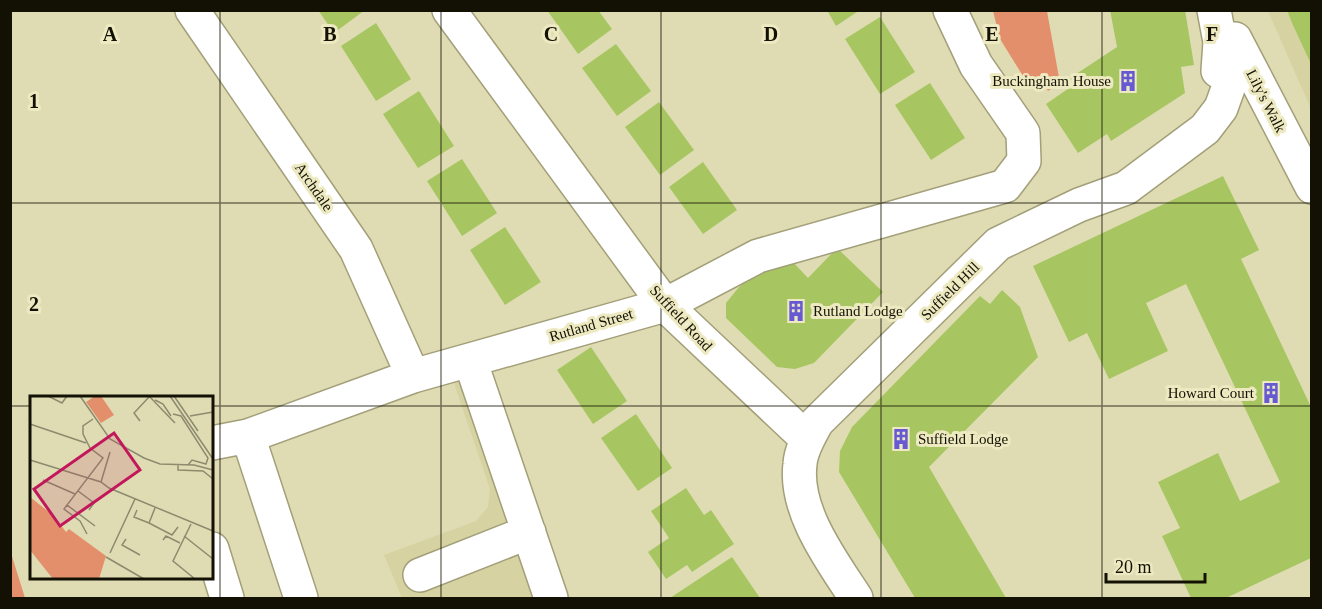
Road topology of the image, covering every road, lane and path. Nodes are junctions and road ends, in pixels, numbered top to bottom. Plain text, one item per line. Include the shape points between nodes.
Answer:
1 (192, 10) edge
2 (449, 10) edge
3 (950, 10) edge
4 (1214, 10) edge
5 (1229, 31) edge
6 (1221, 108) junction
7 (1311, 187) edge
8 (1125, 188) junction
9 (1311, 197) edge
10 (665, 305) junction
11 (470, 360) junction
12 (413, 376) junction
13 (248, 436) junction
14 (807, 439) junction
15 (213, 443) edge
16 (529, 532) junction
17 (213, 552) edge
18 (420, 575) dead end
19 (227, 598) edge
20 (301, 598) edge
21 (551, 598) edge
22 (856, 598) edge

1 - 12 street, Archdale via 356,249
2 - 10 street, Suffield Road
3 - 10 street, Rutland Street via 976,65 1023,133 1024,160 1005,186 758,256
4 - 5 street, Lily's Walk
5 - 6 street, Suffield Hill via 1231,80
5 - 7 street, Lily's Walk
5 - 8 street, Suffield Hill via 1216,93 1194,121
6 - 8 street, Suffield Hill via 1205,129
6 - 9 street, Lily's Walk via 1255,116
8 - 14 street, Suffield Hill via 1078,205 998,244 817,422
10 - 11 street, Rutland Street
10 - 14 street, Suffield Road
11 - 12 street, Rutland Street
11 - 16 street
12 - 13 street, Rutland Street
13 - 15 street, Rutland Street
13 - 20 street
14 - 22 street via 800,464 801,491 808,515
16 - 18 street
16 - 21 street
17 - 19 street

